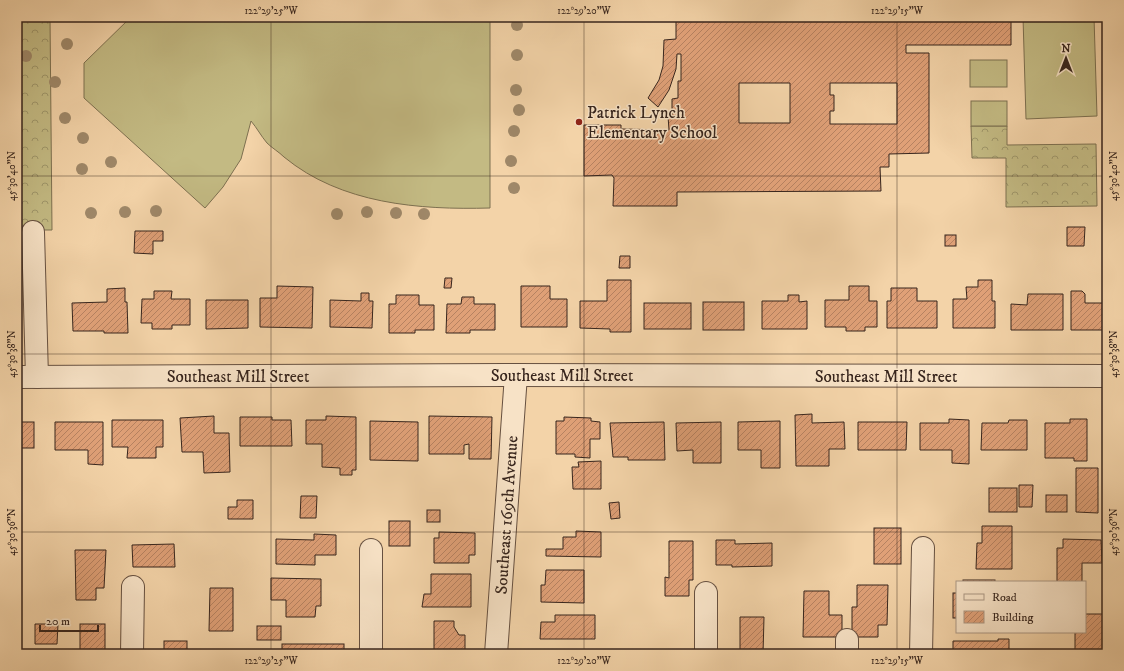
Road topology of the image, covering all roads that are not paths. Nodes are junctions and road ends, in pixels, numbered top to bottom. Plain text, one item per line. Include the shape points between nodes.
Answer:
1 (33, 232) dead end
2 (516, 375) junction
3 (1107, 376) edge
4 (27, 377) edge
5 (923, 548) dead end
6 (371, 550) dead end
7 (133, 587) dead end
8 (706, 593) dead end
9 (132, 654) edge
10 (371, 654) edge
11 (496, 654) edge
12 (706, 654) edge
13 (921, 654) edge

1 - 4 street
2 - 3 street, Southeast Mill Street
2 - 4 street, Southeast Mill Street
2 - 11 street, Southeast 169th Avenue
5 - 13 street
6 - 10 street
7 - 9 street
8 - 12 street

